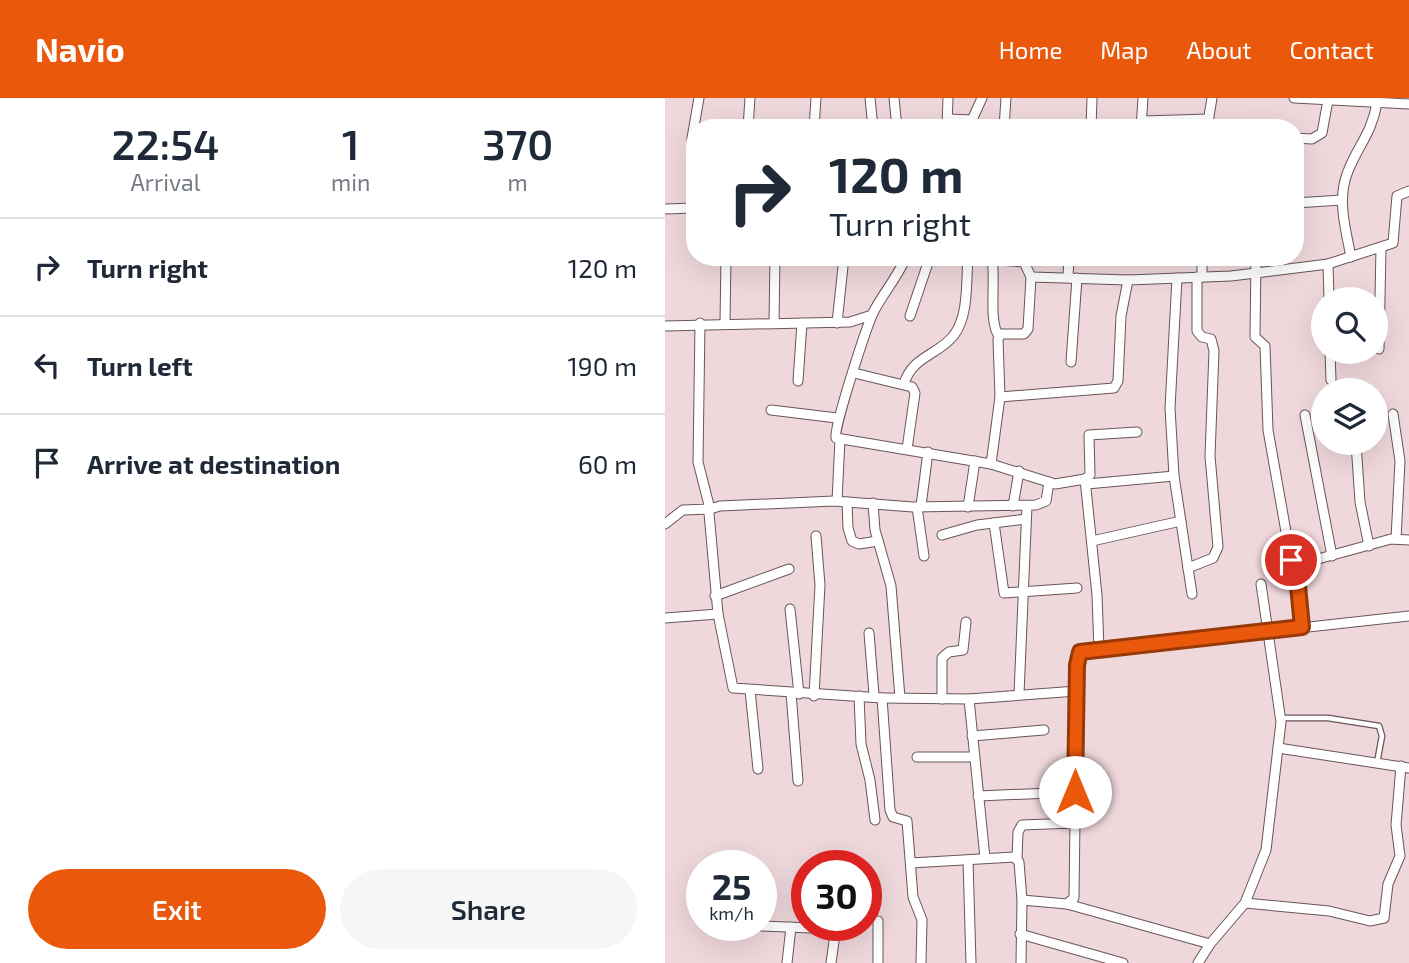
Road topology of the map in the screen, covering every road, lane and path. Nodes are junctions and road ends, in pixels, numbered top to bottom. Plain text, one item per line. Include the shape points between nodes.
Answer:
1 (699, 98) edge
2 (750, 98) edge
3 (816, 98) edge
4 (870, 98) edge
5 (894, 98) edge
6 (948, 98) edge
7 (982, 98) edge
8 (1006, 98) edge
9 (1092, 98) edge
10 (1143, 98) edge
11 (1212, 98) edge
12 (1294, 98) edge
13 (1328, 100) junction
14 (1377, 103) junction
15 (1409, 104) edge
16 (696, 119) edge
17 (749, 119) edge
18 (815, 119) edge
19 (871, 119) edge
20 (896, 119) edge
21 (947, 119) edge
22 (972, 119) edge
23 (1005, 119) edge
24 (1091, 119) edge
25 (1142, 119) edge
26 (1209, 119) edge
27 (1304, 139) edge
28 (1409, 191) edge
29 (1342, 200) junction
30 (1304, 202) edge
31 (686, 208) edge
32 (665, 209) edge
33 (1381, 247) junction
34 (1350, 257) junction
35 (1328, 264) junction
36 (726, 266) edge
37 (775, 266) edge
38 (842, 266) edge
39 (901, 266) edge
40 (927, 266) edge
41 (967, 266) edge
42 (990, 266) edge
43 (1026, 266) edge
44 (1070, 266) edge
45 (1201, 266) edge
46 (1257, 266) edge
47 (1257, 272) junction
48 (1031, 277) junction
49 (1199, 277) junction
50 (1072, 278) junction
51 (1178, 278) junction
52 (1128, 279) junction
53 (1329, 287) edge
54 (1381, 287) edge
55 (873, 315) junction
56 (910, 316) dead end
57 (725, 322) junction
58 (774, 322) junction
59 (700, 323) junction
60 (802, 323) junction
61 (837, 323) junction
62 (665, 326) edge
63 (999, 336) junction
64 (1071, 362) dead end
65 (854, 373) junction
66 (798, 381) dead end
67 (904, 384) junction
68 (1000, 397) junction
69 (771, 410) dead end
70 (1393, 414) dead end
71 (1305, 415) dead end
72 (837, 418) junction
73 (1137, 432) dead end
74 (840, 439) junction
75 (907, 449) junction
76 (928, 452) junction
77 (1357, 455) edge
78 (975, 461) junction
79 (991, 464) junction
80 (1019, 471) junction
81 (1174, 476) junction
82 (1049, 482) junction
83 (1086, 482) junction
84 (842, 501) junction
85 (873, 503) junction
86 (919, 506) junction
87 (1013, 506) junction
88 (1027, 506) junction
89 (968, 507) junction
90 (710, 509) junction
91 (1026, 519) junction
92 (1181, 521) junction
93 (995, 523) junction
94 (665, 524) edge
95 (942, 535) dead end
96 (816, 536) dead end
97 (1396, 539) junction
98 (1409, 540) edge
99 (878, 541) junction
100 (1092, 541) junction
101 (1369, 546) junction
102 (924, 556) dead end
103 (1332, 556) junction
104 (1296, 565) junction
105 (1188, 568) junction
106 (789, 569) dead end
107 (1261, 584) dead end
108 (1077, 588) dead end
109 (1023, 592) junction
110 (1192, 594) dead end
111 (715, 596) junction
112 (790, 609) dead end
113 (717, 614) junction
114 (1409, 616) edge
115 (665, 618) edge
116 (966, 622) dead end
117 (1302, 627) junction
118 (1268, 632) junction
119 (869, 633) dead end
120 (1099, 650) junction
121 (750, 690) junction
122 (1077, 691) junction
123 (795, 693) junction
124 (1019, 694) junction
125 (814, 695) junction
126 (859, 696) junction
127 (878, 697) junction
128 (900, 698) junction
129 (942, 699) junction
130 (969, 699) junction
131 (1280, 718) junction
132 (1044, 730) dead end
133 (972, 736) junction
134 (1278, 748) junction
135 (918, 757) dead end
136 (974, 757) junction
137 (1377, 763) junction
138 (1405, 767) edge
139 (758, 769) dead end
140 (798, 781) dead end
141 (1075, 792) junction
142 (978, 796) junction
143 (875, 820) dead end
144 (1076, 822) junction
145 (985, 858) junction
146 (1017, 859) junction
147 (968, 860) junction
148 (911, 863) junction
149 (1021, 900) junction
150 (1245, 903) junction
151 (1067, 904) junction
152 (777, 927) edge
153 (791, 927) joint
154 (1020, 934) junction
155 (834, 941) edge
156 (878, 941) edge
157 (1210, 944) junction
158 (787, 963) edge
159 (831, 963) edge
160 (878, 963) edge
161 (921, 963) edge
162 (971, 963) edge
163 (1021, 963) edge
164 (1123, 963) edge
165 (1198, 963) edge

1 - 16 street
2 - 17 street
3 - 18 street
4 - 19 street
5 - 20 street
6 - 21 street
7 - 22 street
8 - 23 street
9 - 24 street
10 - 25 street
11 - 26 street
12 - 13 street
13 - 14 street
13 - 27 street via 1322,134
14 - 15 street
14 - 29 street via 1371,131 1346,176
28 - 33 street via 1397,196 1393,243
29 - 30 street
29 - 34 street
31 - 32 street
33 - 34 street
33 - 54 street
34 - 35 street
35 - 47 street
35 - 53 street
36 - 57 street
37 - 58 street
38 - 61 street
39 - 55 street
40 - 56 street
41 - 67 street via 959,326 953,337 911,366
42 - 63 street via 995,282 994,326
43 - 48 street
44 - 50 street
45 - 49 street
46 - 47 street
47 - 49 street
47 - 104 street via 1255,337 1265,346 1268,430 1291,560
48 - 50 street
48 - 63 street via 1028,329 1024,334
49 - 51 street
49 - 105 street via 1197,331 1211,339 1214,351 1210,456 1218,547 1213,558
50 - 52 street
50 - 64 street
51 - 52 street
51 - 81 street via 1170,408
52 - 68 street via 1114,388
55 - 61 street
55 - 65 street
57 - 58 street
57 - 59 street
58 - 60 street
59 - 62 street
59 - 90 street via 698,462
60 - 61 street
60 - 66 street
63 - 68 street
65 - 67 street
65 - 72 street
67 - 75 street via 915,393
68 - 79 street
69 - 72 street
70 - 97 street via 1400,461
71 - 103 street
72 - 74 street via 834,433
73 - 83 street via 1089,435 1091,471
74 - 75 street
74 - 84 street
75 - 76 street
76 - 78 street
76 - 86 street
77 - 101 street
78 - 79 street
78 - 89 street
79 - 80 street
80 - 82 street
80 - 87 street
81 - 83 street
81 - 92 street
82 - 83 street
82 - 88 street via 1046,501
83 - 100 street
84 - 85 street
84 - 90 street
84 - 99 street via 852,541
85 - 86 street
85 - 99 street
86 - 89 street
86 - 102 street
87 - 88 street
87 - 89 street
88 - 91 street
90 - 94 street via 683,510
90 - 111 street
91 - 93 street
91 - 109 street
92 - 100 street
92 - 105 street
93 - 95 street
93 - 109 street via 1002,591
96 - 125 street via 820,584
97 - 98 street
97 - 101 street
99 - 128 street via 891,586
100 - 120 street
101 - 103 street
103 - 104 street
104 - 117 street
105 - 110 street
106 - 111 street
107 - 118 street
108 - 109 street
109 - 124 street
111 - 113 street
112 - 123 street
113 - 115 street
113 - 121 street via 730,683 733,688
114 - 117 street
116 - 129 street via 963,650 942,658
117 - 118 street
118 - 120 street
118 - 131 street
119 - 127 street
120 - 122 street via 1080,652
121 - 123 street
121 - 139 street
122 - 124 street
122 - 141 street
123 - 125 street
123 - 140 street
124 - 130 street
125 - 126 street
126 - 127 street
126 - 143 street via 861,744
127 - 128 street
127 - 148 street via 890,810 893,817 907,821
128 - 129 street
129 - 130 street
130 - 133 street
131 - 134 street
131 - 137 lane via 1328,718 1378,726 1382,736
132 - 133 street
133 - 136 street
134 - 137 street
134 - 150 street via 1266,849
135 - 136 street
136 - 142 street
137 - 138 street
138 - 150 street via 1396,825 1400,856 1388,884 1384,918 1370,921 1329,911
141 - 142 street
141 - 144 street
142 - 145 street
144 - 146 street via 1022,825 1017,832
144 - 151 street via 1075,889
145 - 146 street
145 - 147 street
146 - 149 street
147 - 148 street
147 - 162 street
148 - 161 street via 915,905 922,920
149 - 151 street
149 - 154 street
150 - 157 street
151 - 157 street
152 - 153 street
153 - 158 street
154 - 163 street
154 - 164 street
155 - 159 street
156 - 160 street
157 - 165 street

